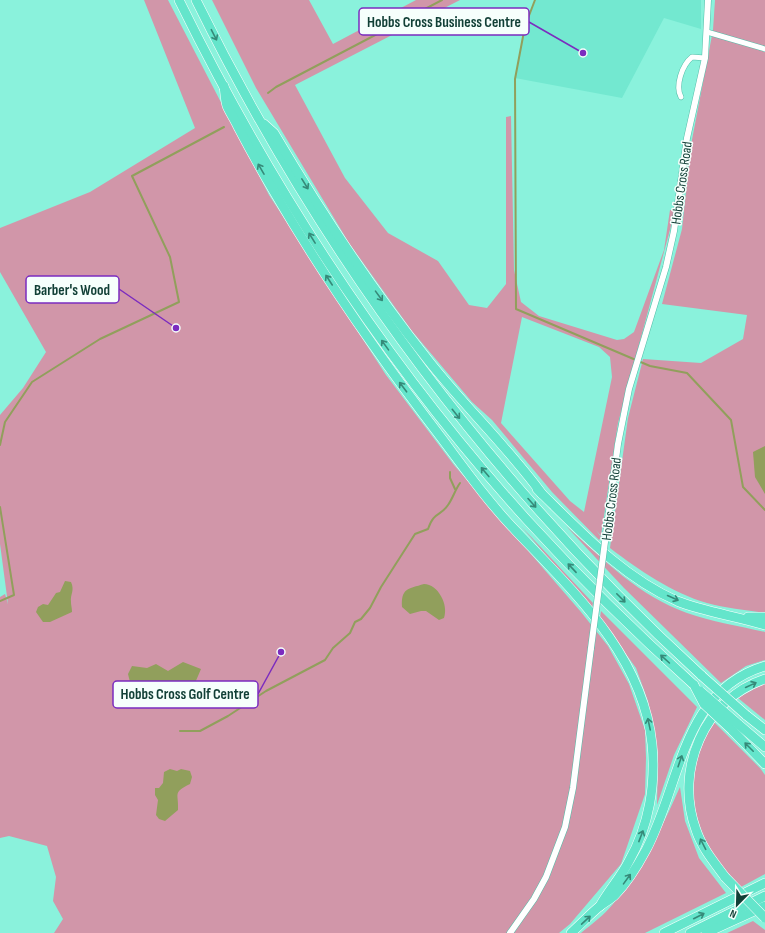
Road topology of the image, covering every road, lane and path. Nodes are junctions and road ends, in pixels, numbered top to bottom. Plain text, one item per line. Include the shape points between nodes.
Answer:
1 (179, 0) edge
2 (196, 0) edge
3 (708, 0) edge
4 (707, 32) junction
5 (765, 49) edge
6 (705, 58) junction
7 (224, 86) junction
8 (681, 98) dead end
9 (258, 119) junction
10 (425, 374) junction
11 (417, 388) junction
12 (542, 494) junction
13 (523, 537) junction
14 (741, 617) junction
15 (765, 617) edge
16 (765, 625) edge
17 (765, 666) edge
18 (765, 679) edge
19 (735, 727) junction
20 (765, 730) edge
21 (765, 747) edge
22 (765, 764) edge
23 (765, 882) edge
24 (765, 896) edge
25 (600, 906) junction
26 (765, 906) edge
27 (765, 918) edge
28 (510, 933) edge
29 (571, 933) edge
30 (664, 933) edge
31 (690, 933) edge
32 (706, 933) edge

1 - 7 highway
2 -> 9 highway
3 - 4 street, Hobbs Cross Road
4 - 5 street
4 - 6 street, Hobbs Cross Road
6 - 8 street via 692,57 686,63 679,83
6 - 28 street, Hobbs Cross Road, bridge via 687,138 671,247 637,360 622,421 573,788 565,827 546,877
11 -> 7 highway via 317,245
13 -> 7 highway via 485,494 425,417 332,285 244,139 227,106
9 - 10 highway via 333,243
9 -> 12 highway via 274,132 329,222 403,328 445,382 513,457
10 - 12 highway via 442,385
10 -> 20 highway, bridge via 482,446 623,600 702,676
11 - 13 highway via 426,410
19 -> 11 highway, bridge via 619,616 559,554 492,480
12 -> 14 highway via 594,544 651,587 695,607
25 -> 13 highway via 630,859 641,837 648,813 653,770 648,720 635,680 614,644
14 - 15 highway
14 - 16 highway
25 -> 17 highway via 614,896 646,850 665,808 688,738 703,712 726,687 744,675
27 -> 18 highway, bridge via 742,897 704,847 696,831 689,801 691,765 700,738 715,712 738,691
19 - 21 highway
22 -> 19 highway
30 -> 23 highway
24 - 31 highway
29 -> 25 highway
26 - 32 highway

